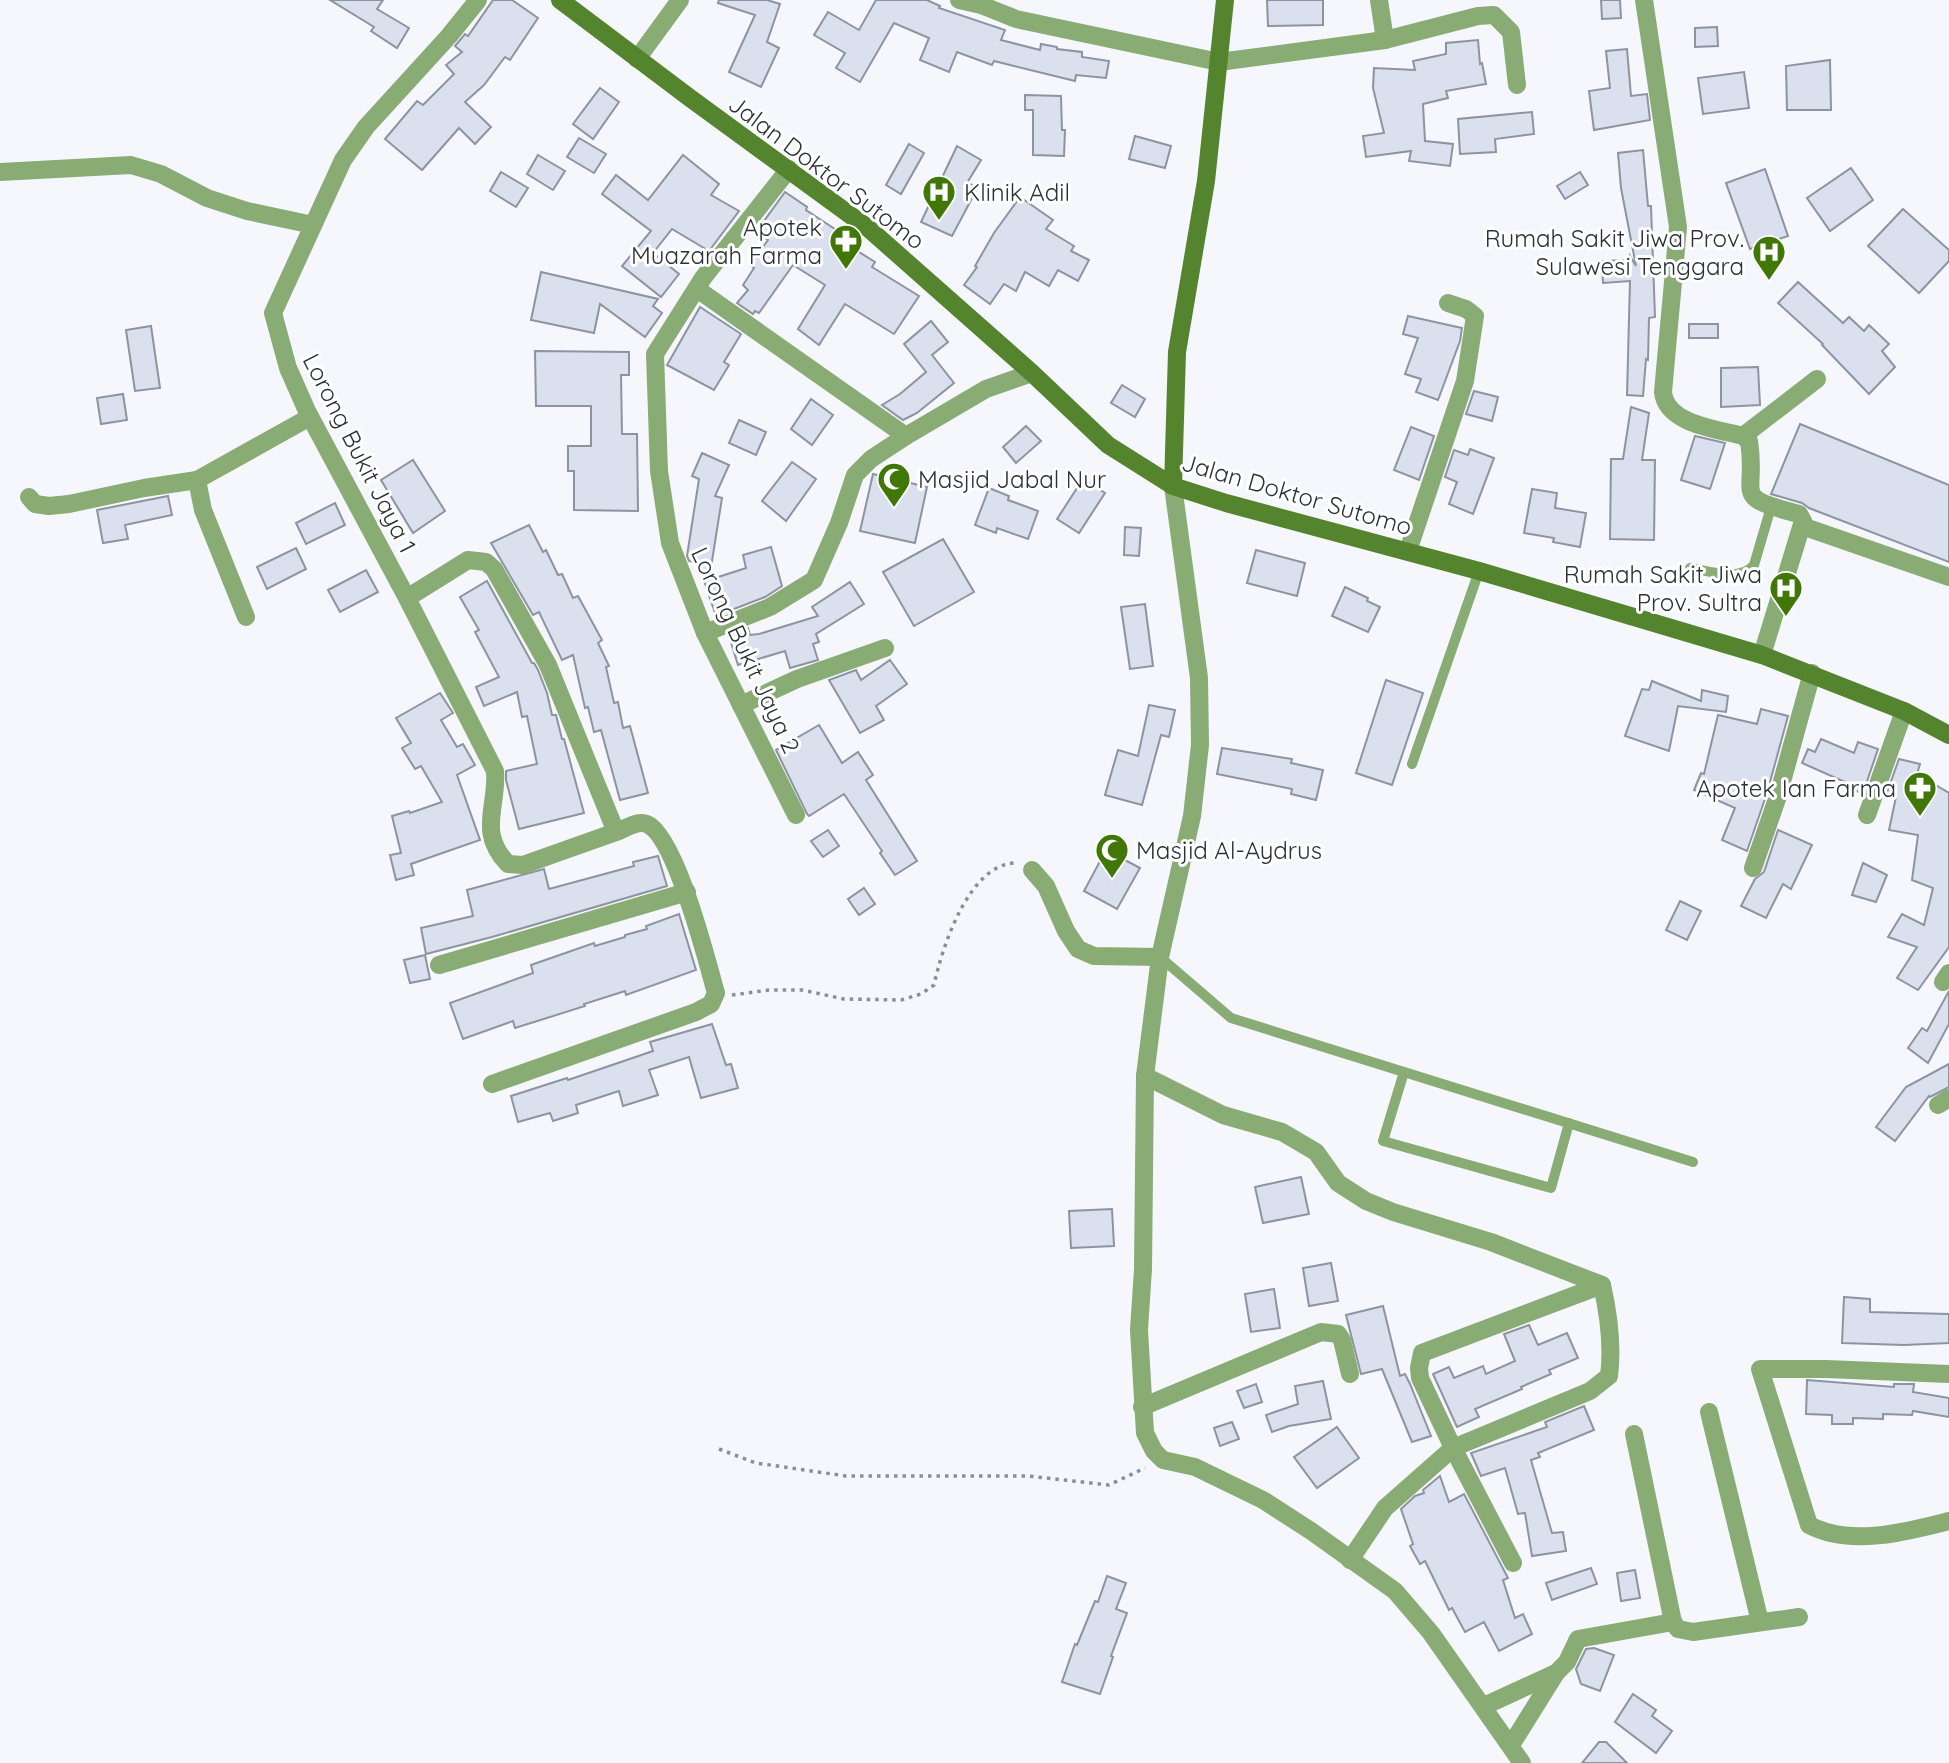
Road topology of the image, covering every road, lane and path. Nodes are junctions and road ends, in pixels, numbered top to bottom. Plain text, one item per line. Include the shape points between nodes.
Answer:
1 (478, 0) edge
2 (560, 0) edge
3 (680, 0) edge
4 (960, 0) edge
5 (1225, 0) edge
6 (1378, 0) edge
7 (1644, 0) edge
8 (982, 2) edge
9 (1385, 40) junction
10 (636, 59) junction
11 (1219, 62) junction
12 (1517, 85) dead end
13 (789, 169) junction
14 (0, 172) edge
15 (313, 225) junction
16 (697, 289) junction
17 (1448, 303) dead end
18 (1032, 373) junction
19 (1817, 379) dead end
20 (310, 417) junction
21 (906, 436) junction
22 (1743, 436) junction
23 (197, 480) junction
24 (1173, 486) junction
25 (29, 497) dead end
26 (1771, 507) junction
27 (1802, 526) junction
28 (1408, 551) junction
29 (1689, 568) dead end
30 (1479, 571) junction
31 (1949, 577) edge
32 (407, 598) junction
33 (246, 617) dead end
34 (705, 634) junction
35 (885, 648) dead end
36 (1762, 655) junction
37 (1812, 673) junction
38 (741, 705) junction
39 (1904, 711) junction
40 (1949, 735) edge
41 (1412, 764) dead end
42 (796, 815) dead end
43 (1867, 815) dead end
44 (609, 835) junction
45 (1754, 868) dead end
46 (1032, 870) joint
47 (687, 892) junction
48 (1160, 957) junction
49 (439, 965) dead end
50 (716, 993) junction
51 (1404, 1072) junction
52 (1145, 1076) junction
53 (492, 1084) dead end
54 (1569, 1123) junction
55 (1693, 1162) dead end
56 (1602, 1285) junction
57 (1350, 1374) dead end
58 (1949, 1374) edge
59 (1142, 1407) junction
60 (1709, 1412) dead end
61 (1634, 1434) dead end
62 (719, 1448) dead end
63 (1453, 1448) junction
64 (1163, 1460) junction
65 (1949, 1521) edge
66 (1350, 1560) junction
67 (1513, 1563) dead end
68 (1799, 1617) dead end
69 (1673, 1622) junction
70 (1760, 1622) junction
71 (1556, 1673) junction
72 (1484, 1706) junction
73 (1511, 1745) junction
74 (1522, 1763) edge

1 - 15 street, Lorong Bukit Jaya 1 via 366,127 343,160
2 - 10 street, Jalan Doktor Sutomo
3 - 10 street
4 - 8 street
5 - 11 street
6 - 9 street
7 - 22 street via 1678,227 1664,402 1681,418
8 - 11 street via 1016,19
9 - 11 street
9 - 12 street via 1494,15 1511,32
10 - 13 street, Jalan Doktor Sutomo
11 - 24 street via 1206,181 1177,352
13 - 16 street, Lorong Bukit Jaya 2
13 - 18 street, Jalan Doktor Sutomo via 868,228
14 - 15 street via 131,164 207,198
15 - 20 street, Lorong Bukit Jaya 1 via 273,313 288,368
16 - 21 street
16 - 34 street, Lorong Bukit Jaya 2 via 655,354 659,471 670,543
17 - 28 street via 1475,316 1465,381
18 - 21 street via 986,389
18 - 24 street, Jalan Doktor Sutomo via 1108,445
19 - 22 street
20 - 23 street
20 - 32 street, Lorong Bukit Jaya 1
21 - 34 street via 870,459 855,475 814,579 770,607
22 - 26 street via 1750,447 1752,496
23 - 25 street via 69,504 35,504
23 - 33 street via 204,510
24 - 28 street, Jalan Doktor Sutomo
24 - 48 street via 1199,678 1200,746 1192,816
26 - 27 street via 1799,514
26 - 29 lane via 1748,572 1739,575
27 - 31 street
27 - 36 street
28 - 30 street, Jalan Doktor Sutomo
30 - 36 street, Jalan Doktor Sutomo
30 - 41 lane
32 - 44 street via 468,560 485,562 494,569 548,665
32 - 44 street, Lorong Bukit Jaya 1 via 495,771 496,789 489,813 496,852 508,864 523,864
34 - 38 street, Lorong Bukit Jaya 2
35 - 38 street via 797,679
36 - 37 street, Jalan Doktor Sutomo
37 - 39 street, Jalan Doktor Sutomo
37 - 45 street
38 - 42 street, Lorong Bukit Jaya 2
39 - 40 street, Jalan Doktor Sutomo
39 - 43 street
44 - 47 street, Lorong Bukit Jaya 1 via 639,823 648,825 658,834
46 - 48 street via 1046,886 1078,949 1094,956
46 - 50 path via 1008,862 994,868 979,884 953,922 933,985 921,994 901,1000 844,999 803,990
47 - 49 street
47 - 50 street
48 - 51 lane via 1231,1018
48 - 52 street
50 - 53 street via 711,1004 696,1012
51 - 54 lane
51 - 54 lane via 1383,1141 1551,1188
52 - 56 street via 1223,1115 1282,1132 1316,1152 1338,1183 1366,1201
52 - 59 street via 1139,1330
54 - 55 lane
56 - 63 street via 1609,1319 1609,1376 1590,1391
56 - 63 street via 1422,1353 1420,1378
57 - 59 street via 1338,1334 1321,1332
58 - 65 street via 1760,1369 1809,1525 1825,1533 1897,1534
59 - 64 street via 1145,1433
60 - 70 street
61 - 69 street
62 - 64 path via 756,1463 846,1476 1028,1476 1109,1485
63 - 66 street via 1385,1508
63 - 67 street
64 - 66 street via 1195,1467 1263,1500
66 - 72 street via 1395,1591
68 - 70 street
69 - 70 street via 1678,1629 1693,1632
69 - 71 street via 1577,1639 1567,1662
71 - 72 street
71 - 73 street
72 - 73 street
73 - 74 street

